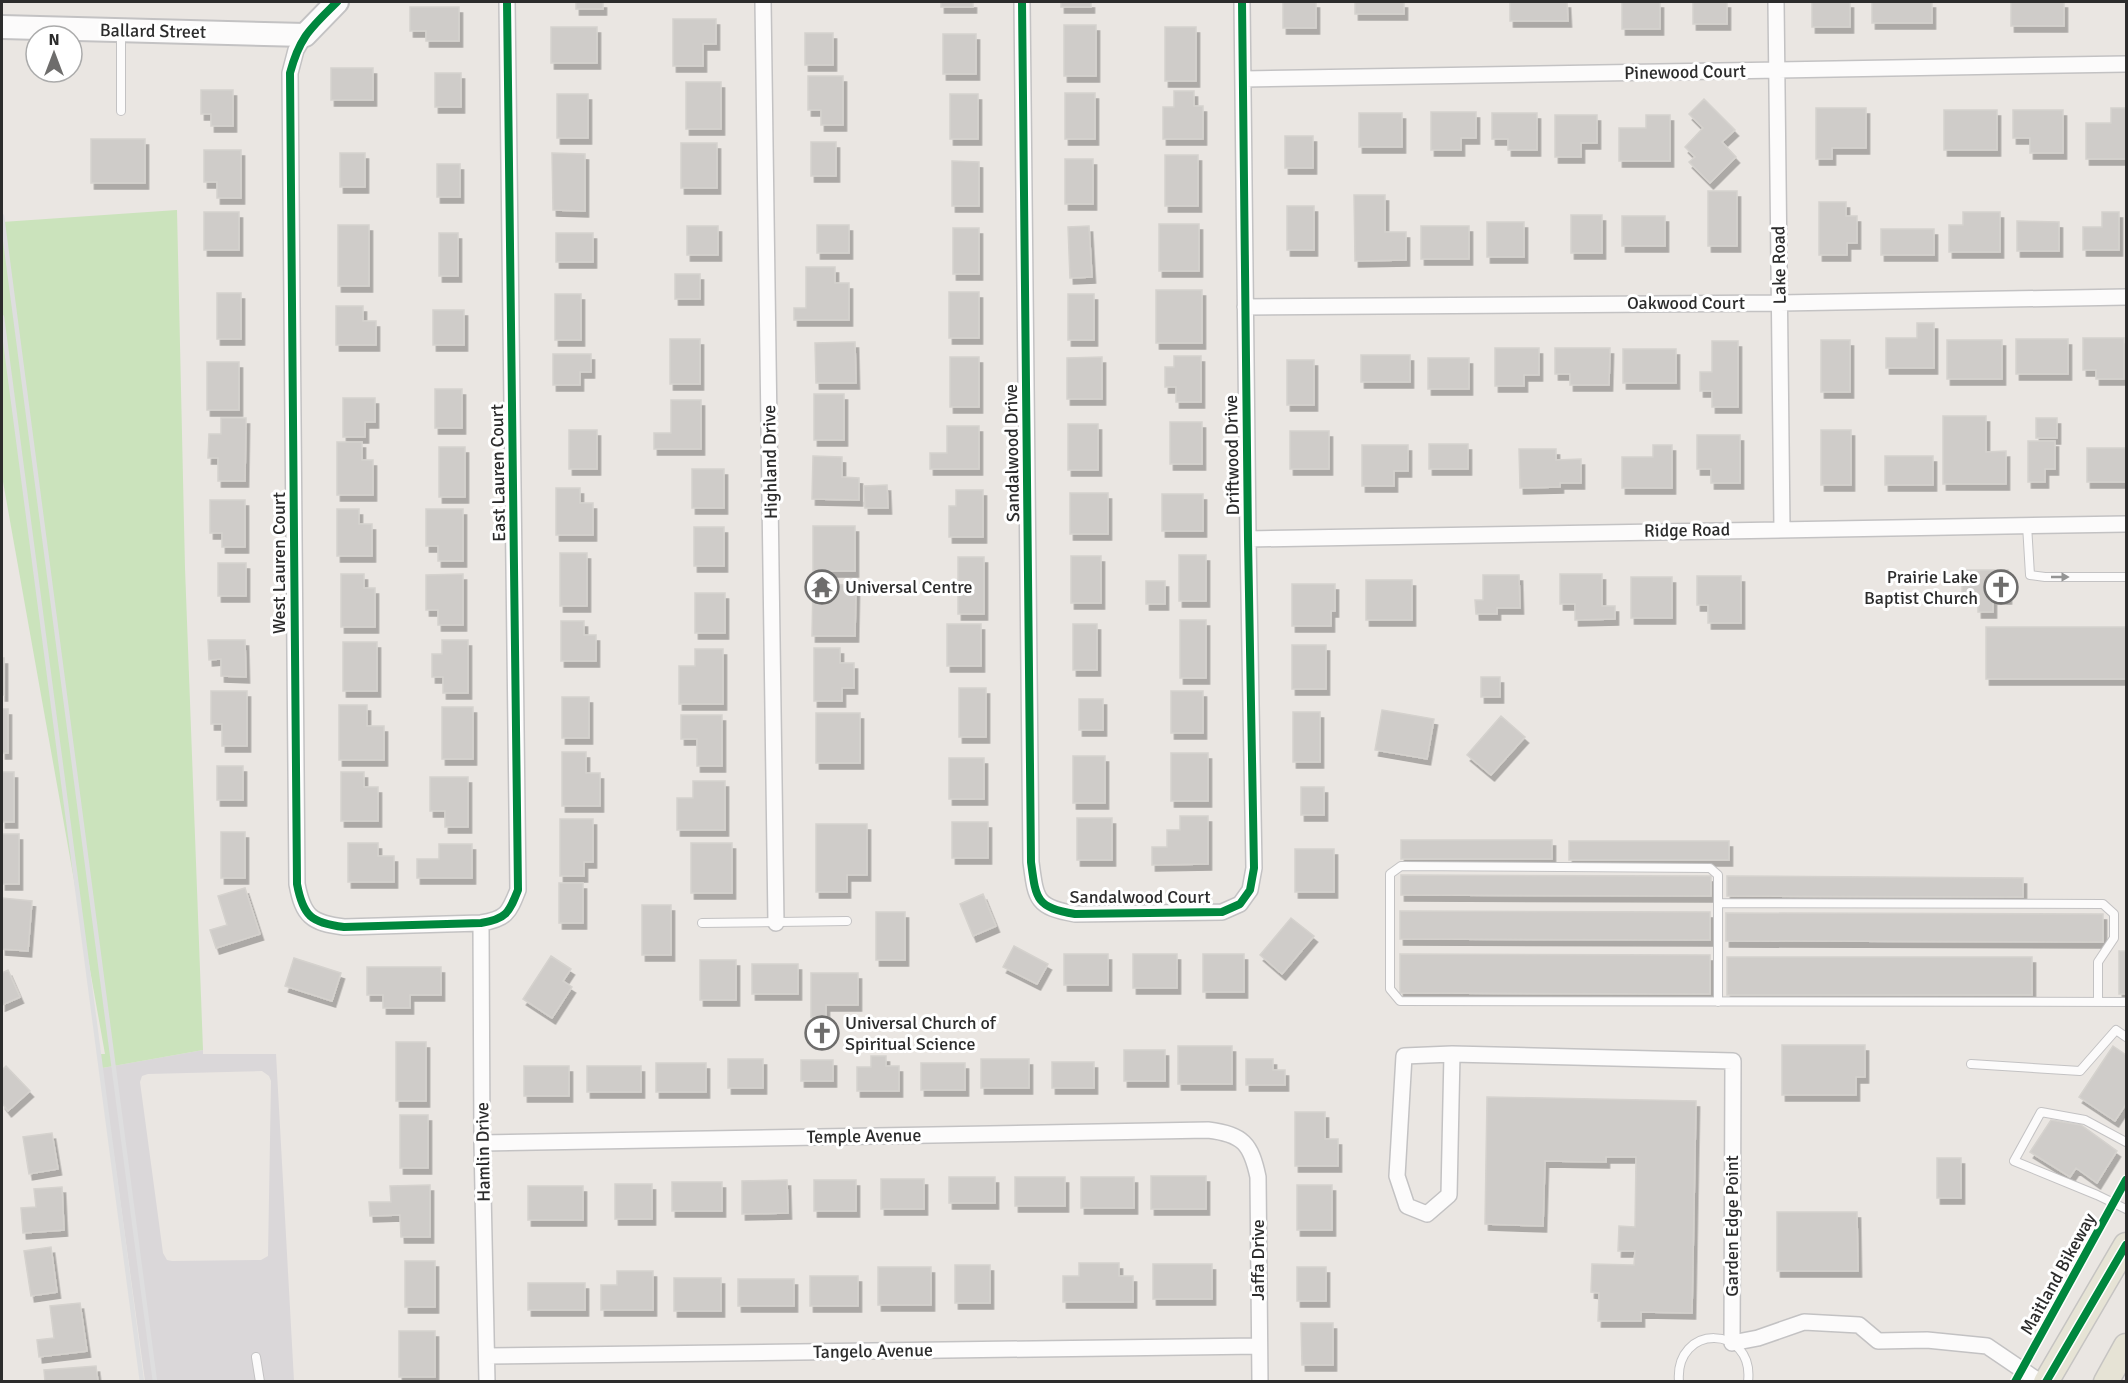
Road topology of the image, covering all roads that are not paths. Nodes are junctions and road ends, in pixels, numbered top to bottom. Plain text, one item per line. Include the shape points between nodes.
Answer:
1 (337, 2) edge
2 (507, 2) edge
3 (764, 2) edge
4 (1022, 2) edge
5 (1242, 2) edge
6 (1776, 2) edge
7 (2, 27) edge
8 (121, 30) junction
9 (305, 35) junction
10 (2126, 64) edge
11 (1776, 71) junction
12 (1244, 79) junction
13 (121, 111) dead end
14 (2127, 297) edge
15 (1780, 303) junction
16 (1245, 307) junction
17 (2127, 524) edge
18 (2027, 525) junction
19 (1782, 529) junction
20 (1248, 539) junction
21 (2127, 577) edge
22 (1041, 902) joint
23 (1718, 903) junction
24 (1240, 904) joint
25 (847, 921) dead end
26 (481, 923) junction
27 (702, 923) dead end
28 (776, 923) junction
29 (1718, 1002) junction
30 (2098, 1002) junction
31 (2127, 1002) edge
32 (2127, 1037) edge
33 (1452, 1054) junction
34 (1971, 1064) dead end
35 (1243, 1141) joint
36 (2127, 1142) edge
37 (482, 1143) junction
38 (2127, 1209) edge
39 (2127, 1245) edge
40 (1732, 1343) junction
41 (1259, 1346) junction
42 (2127, 1346) edge
43 (487, 1356) junction
44 (256, 1357) dead end
45 (260, 1382) edge
46 (487, 1382) edge
47 (1260, 1382) edge
48 (1679, 1382) edge
49 (1748, 1382) edge
50 (2040, 1382) edge
51 (2046, 1382) edge
52 (2106, 1382) edge

1 - 9 street
2 - 26 street, East Lauren Court via 518,890 510,910 498,920
3 - 28 street, Highland Drive
4 - 22 street, Sandalwood Drive via 1032,862 1035,890
5 - 12 street, Driftwood Drive
6 - 11 street, Lake Road
7 - 8 street, Ballard Street
8 - 9 street, Ballard Street
8 - 13 lane
9 - 26 street, West Lauren Court via 290,73 297,872 301,904 310,917 324,925
10 - 11 street, Pinewood Court
11 - 12 street, Pinewood Court
11 - 15 street, Lake Road
12 - 16 street, Driftwood Drive
14 - 15 street, Oakwood Court
15 - 16 street, Oakwood Court
15 - 19 street, Lake Road
16 - 20 street, Driftwood Drive
17 - 18 street, Ridge Road
18 - 19 street, Ridge Road
18 -> 21 lane via 2030,575
19 - 20 street, Ridge Road
20 - 24 street, Driftwood Drive via 1254,868 1250,890
22 - 24 street, Sandalwood Court via 1052,910 1075,914 1222,912
23 - 29 lane
23 - 29 lane via 1718,875 1710,868 1401,866 1390,874 1390,989 1400,1001
23 - 30 lane via 2103,904 2114,914 2114,938 2098,962
25 - 28 lane
26 - 37 street, Hamlin Drive
27 - 28 lane
29 - 30 lane
30 - 31 lane
32 - 34 lane via 2116,1030 2080,1071
33 - 33 street, Garden Edge Point via 1404,1056 1397,1176 1407,1206 1427,1214 1449,1195
33 - 40 street, Garden Edge Point via 1733,1062
35 - 37 street, Temple Avenue via 1227,1132 1208,1130
35 - 41 street, Jaffa Drive via 1254,1159 1258,1177
36 - 38 lane via 2085,1120 2041,1112 2014,1161
37 - 43 street, Hamlin Drive
39 - 51 main road
40 - 48 lane via 1709,1338 1688,1348 1678,1369
40 - 49 lane via 1747,1360
40 - 50 street via 1804,1322 1859,1325 1878,1341 1927,1340 1987,1346
41 - 43 street, Tangelo Avenue
41 - 47 street, Jaffa Drive
42 - 52 main road
43 - 46 street, Hamlin Drive
44 - 45 lane

